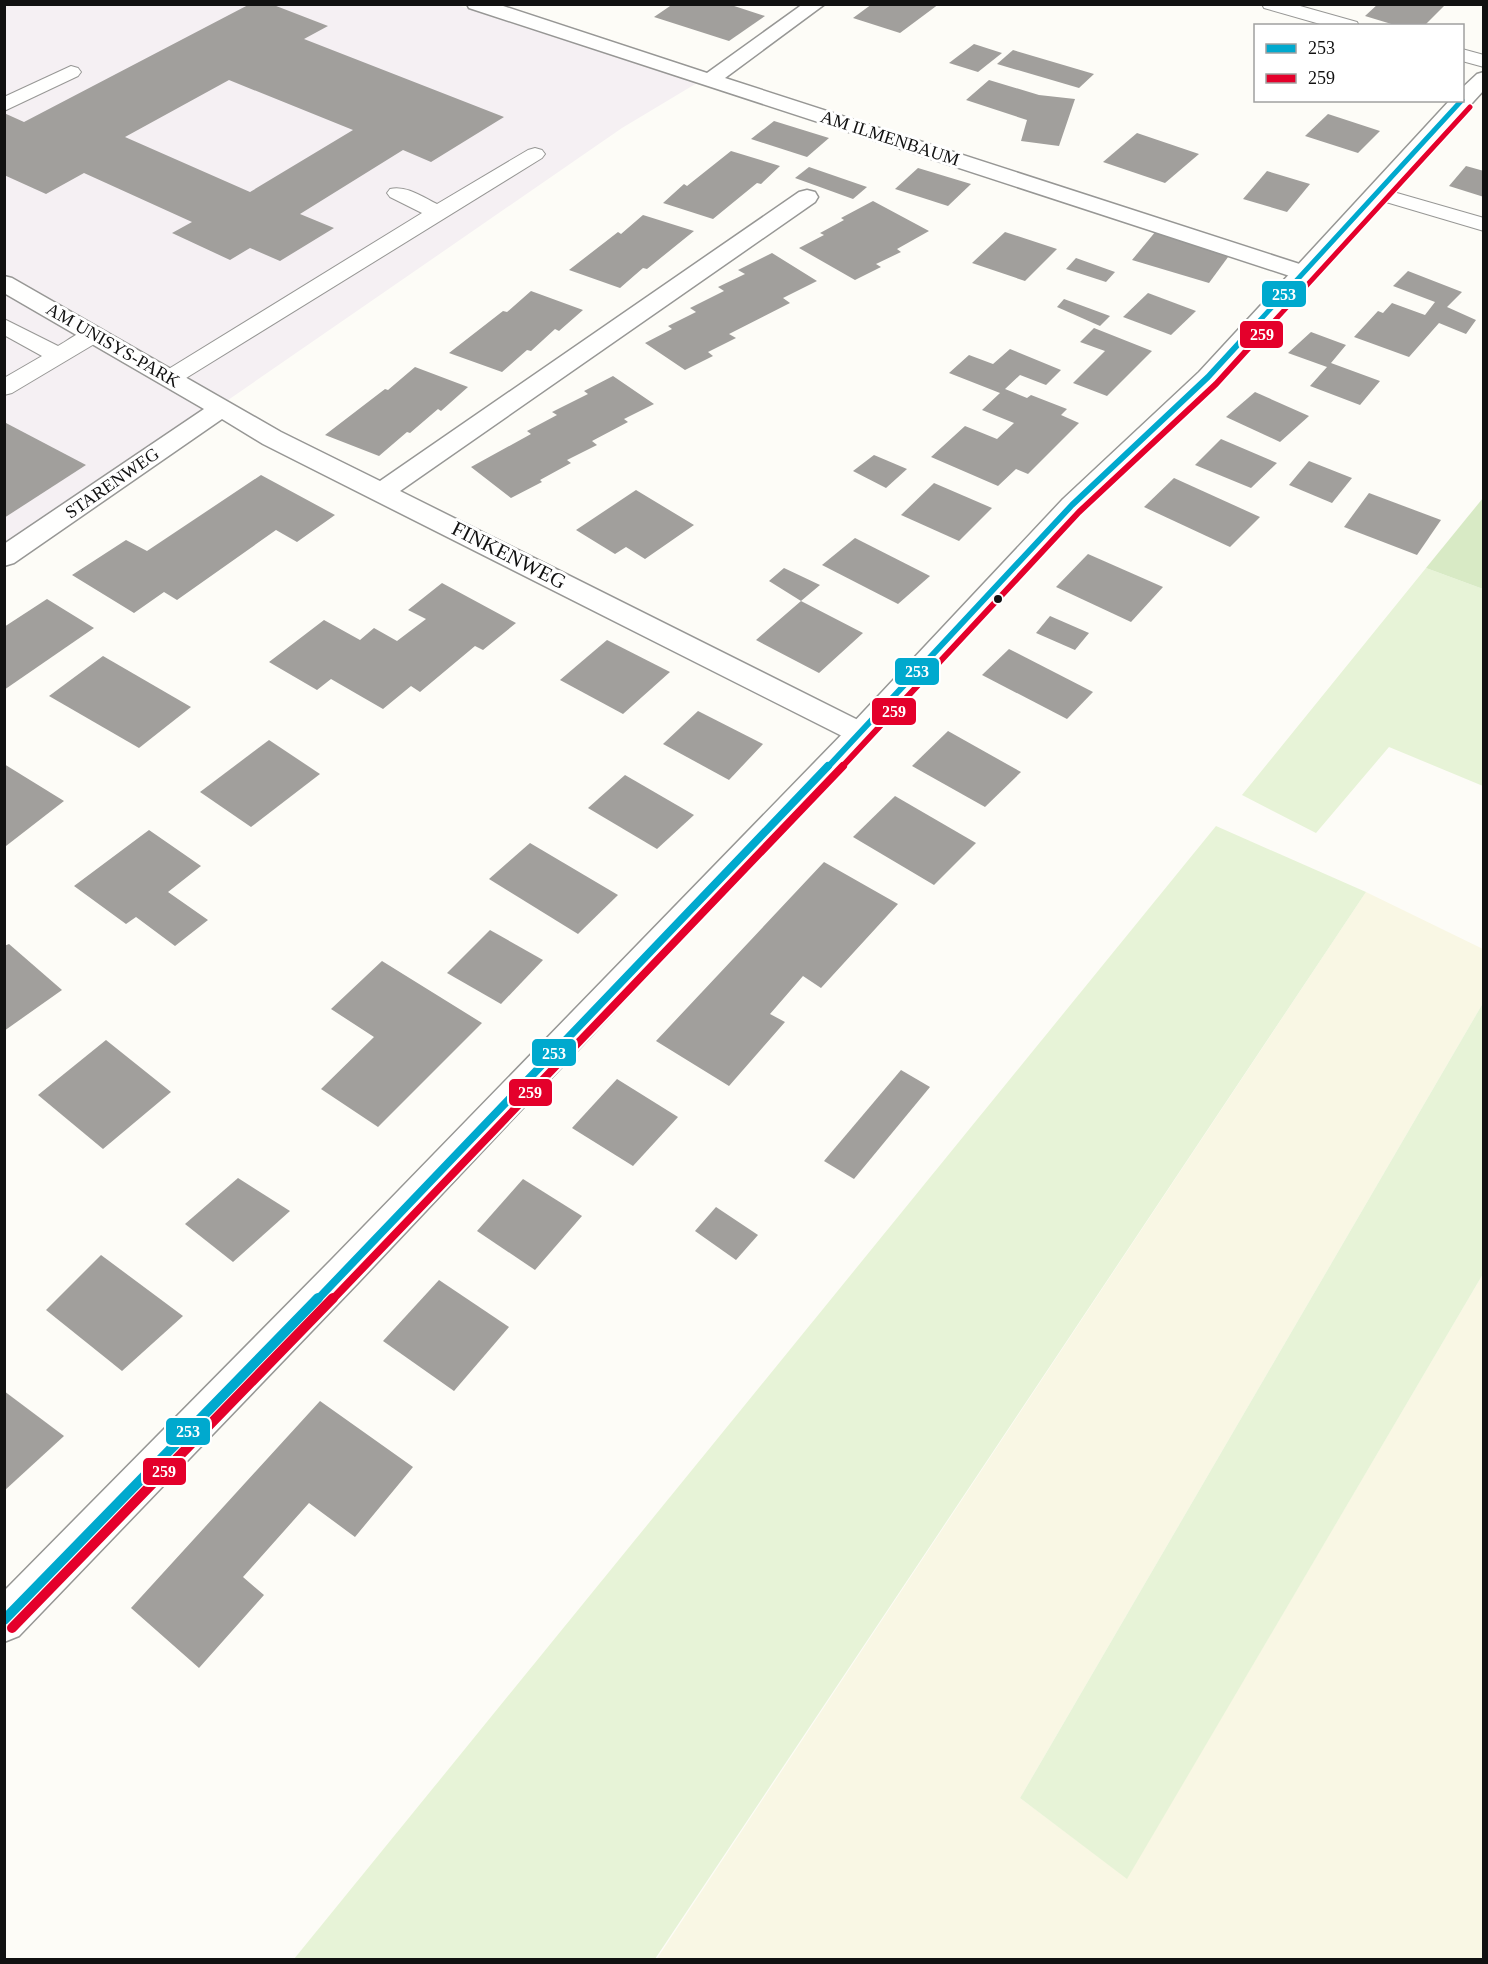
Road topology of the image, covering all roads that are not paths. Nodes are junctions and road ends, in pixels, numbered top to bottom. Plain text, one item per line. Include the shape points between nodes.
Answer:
1 (476, 4) edge
2 (816, 4) edge
3 (1271, 4) edge
4 (1343, 24) edge
5 (1464, 56) edge
6 (1484, 61) edge
7 (72, 72) dead end
8 (1484, 78) edge
9 (710, 80) junction
10 (1464, 98) edge
11 (1460, 102) edge
12 (4, 105) edge
13 (535, 154) dead end
14 (397, 193) dead end
15 (1376, 193) junction
16 (807, 197) dead end
17 (438, 212) junction
18 (1484, 225) edge
19 (1304, 273) junction
20 (4, 283) edge
21 (4, 326) edge
22 (93, 334) junction
23 (60, 356) junction
24 (170, 378) junction
25 (4, 388) edge
26 (220, 409) junction
27 (382, 492) junction
28 (4, 557) edge
29 (860, 733) junction
30 (4, 1621) edge

1 - 9 street, AM ILMENBAUM
2 - 9 street
3 - 4 lane
5 - 6 lane
7 - 12 lane
8 - 10 street
9 - 19 street, AM ILMENBAUM
11 - 15 street
13 - 17 lane
14 - 17 lane
15 - 18 lane
15 - 19 street
16 - 27 street
17 - 24 lane
19 - 29 street via 1209,376 1072,505
20 - 22 street, AM UNISYS-PARK
21 - 23 lane
22 - 23 lane
22 - 24 street, AM UNISYS-PARK
23 - 25 lane
24 - 26 street, AM UNISYS-PARK
26 - 27 street, FINKENWEG
26 - 28 street, STARENWEG
27 - 29 street, FINKENWEG
29 - 30 street via 354,1263

